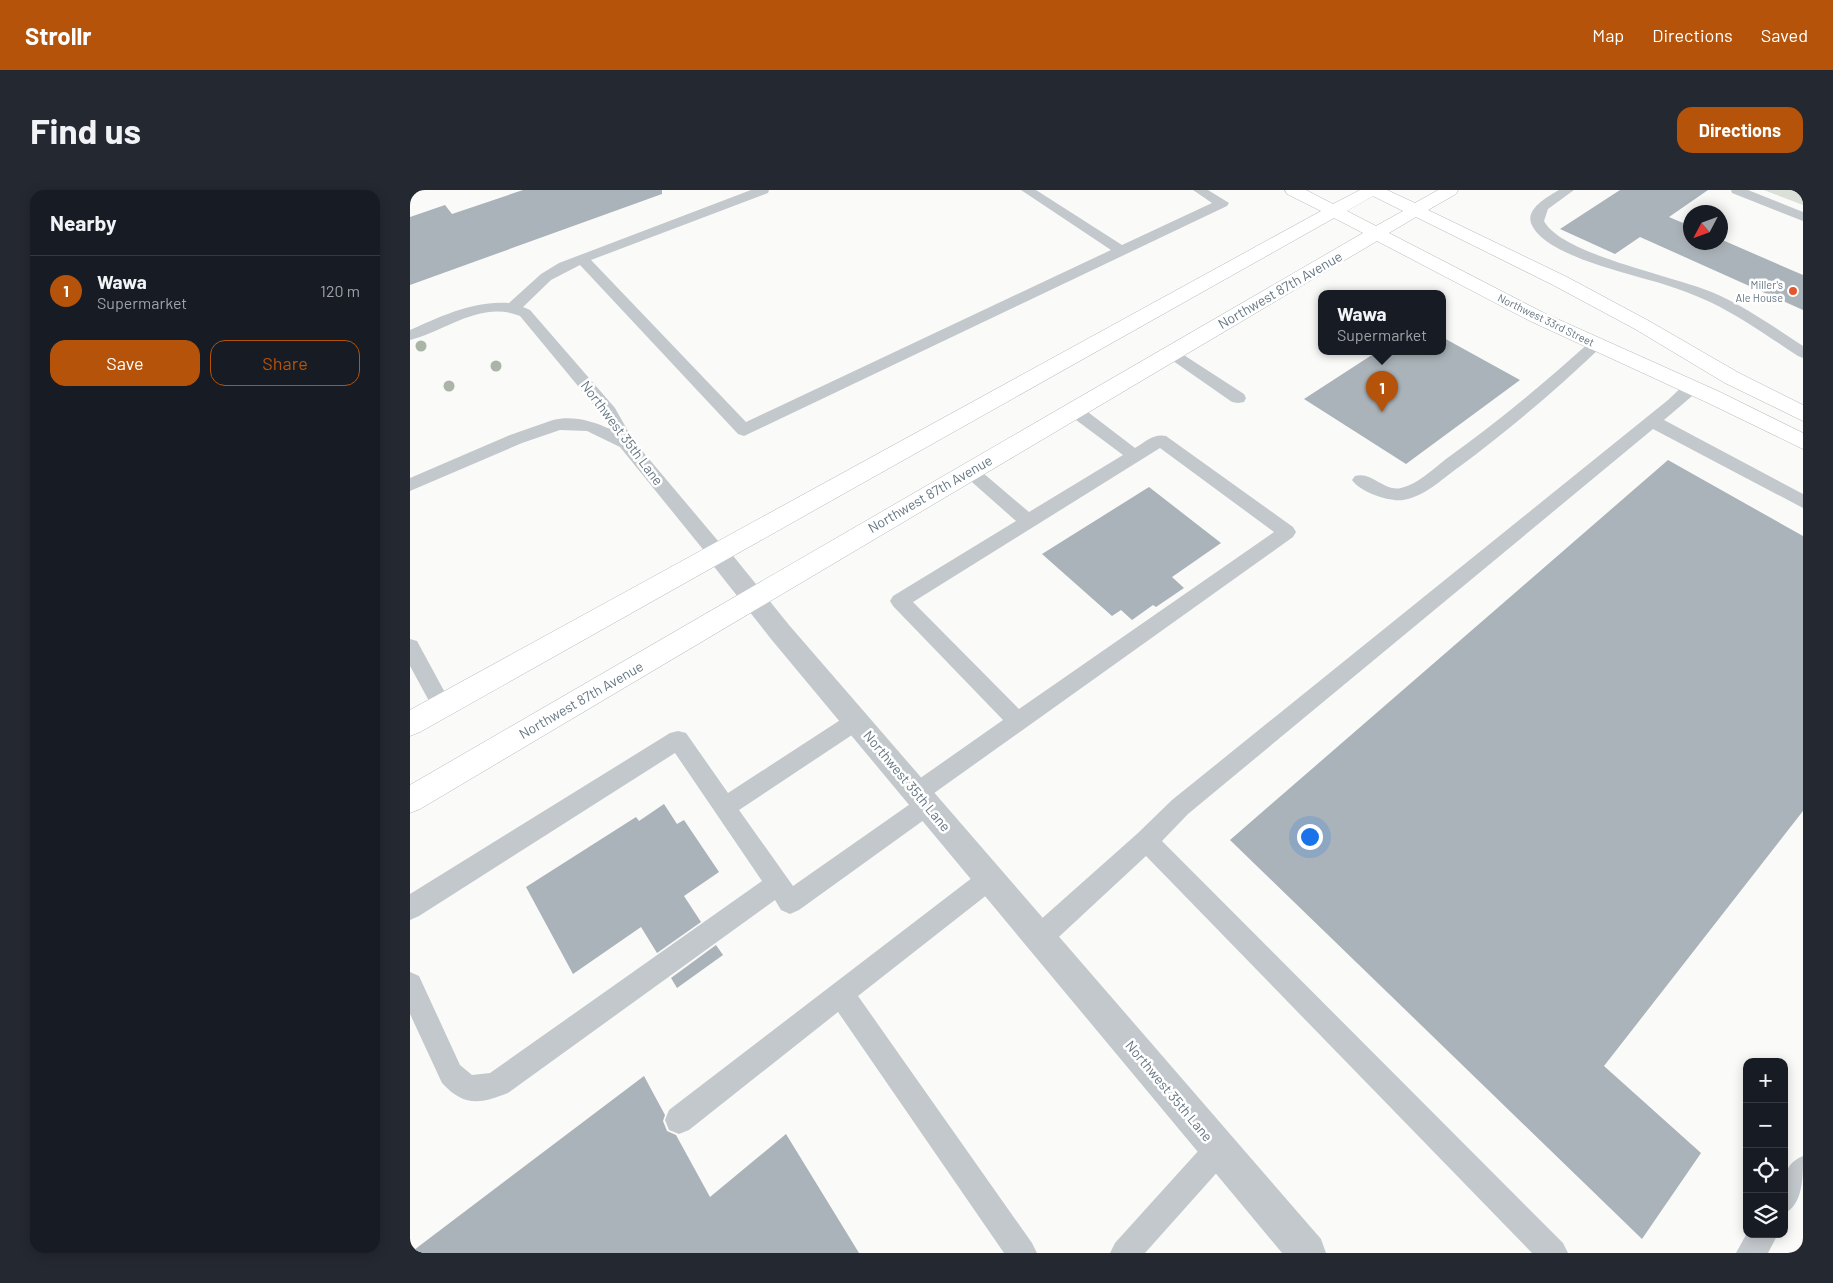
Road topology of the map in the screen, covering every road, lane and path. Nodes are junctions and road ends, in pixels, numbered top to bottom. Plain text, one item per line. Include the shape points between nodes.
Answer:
1 (763, 190) edge
2 (1027, 190) edge
3 (1199, 190) edge
4 (1292, 190) edge
5 (1373, 190) edge
6 (1450, 190) edge
7 (1568, 190) edge
8 (1737, 190) edge
9 (1334, 211) junction
10 (1416, 211) junction
11 (1803, 217) edge
12 (1376, 234) junction
13 (1122, 250) junction
14 (581, 258) junction
15 (513, 308) junction
16 (410, 335) edge
17 (1596, 344) junction
18 (1170, 353) junction
19 (1803, 353) edge
20 (1692, 387) junction
21 (1238, 398) dead end
22 (1074, 410) junction
23 (1803, 414) edge
24 (1652, 421) junction
25 (1803, 442) edge
26 (626, 443) junction
27 (1135, 456) junction
28 (970, 471) junction
29 (1361, 480) dead end
30 (410, 485) edge
31 (1803, 502) edge
32 (1028, 522) junction
33 (717, 553) junction
34 (753, 599) junction
35 (413, 653) edge
36 (442, 706) junction
37 (856, 721) junction
38 (1018, 722) junction
39 (410, 724) edge
40 (922, 799) junction
41 (410, 800) edge
42 (725, 807) junction
43 (1146, 841) junction
44 (989, 879) junction
45 (778, 884) junction
46 (410, 908) edge
47 (1039, 938) junction
48 (410, 985) edge
49 (842, 995) junction
50 (679, 1120) dead end
51 (1219, 1149) junction
52 (1803, 1170) edge
53 (1788, 1194) edge
54 (1760, 1238) edge
55 (1022, 1253) edge
56 (1125, 1253) edge
57 (1306, 1253) edge
58 (1553, 1253) edge
59 (1751, 1253) edge

1 - 14 lane
2 - 13 lane
3 - 13 lane via 1222,203
4 - 9 main road, Northwest 33rd Street
5 - 9 main road
5 - 10 main road
6 - 10 main road, Northwest 87th Avenue
7 - 19 lane via 1546,204 1538,215 1539,226 1548,236 1594,259 1672,282 1717,300 1742,312
8 - 11 lane
9 - 12 main road, Northwest 33rd Street
9 - 33 main road
10 - 12 main road, Northwest 87th Avenue
10 - 23 main road via 1591,297 1732,378
12 - 17 main road, Northwest 33rd Street
12 - 18 main road, Northwest 87th Avenue
13 - 14 lane via 744,430
14 - 15 lane via 551,273
15 - 16 lane via 485,309
15 - 26 lane, Northwest 35th Lane via 525,313 609,412
17 - 20 main road, Northwest 33rd Street
17 - 29 lane via 1491,435 1414,490 1393,494
18 - 21 lane
18 - 22 main road, Northwest 87th Avenue
20 - 24 lane
20 - 25 main road, Northwest 33rd Street
22 - 27 lane
22 - 28 main road, Northwest 87th Avenue
24 - 31 lane
24 - 43 lane via 1180,807
26 - 30 lane via 590,426 559,424
26 - 33 lane, Northwest 35th Lane
27 - 32 lane
27 - 38 lane via 1160,440 1287,532
28 - 32 lane
28 - 34 main road, Northwest 87th Avenue
32 - 38 lane via 900,601
33 - 34 street, Northwest 35th Lane
33 - 36 main road
34 - 37 street, Northwest 35th Lane
34 - 41 main road, Northwest 87th Avenue
35 - 36 lane
36 - 39 main road
37 - 40 street, Northwest 35th Lane
37 - 42 lane
38 - 40 lane
40 - 44 street, Northwest 35th Lane
40 - 45 lane via 790,902
42 - 45 lane
42 - 46 lane via 678,740
43 - 47 lane
43 - 58 lane
44 - 47 street, Northwest 35th Lane
44 - 49 lane
45 - 48 lane via 498,1083 484,1089 460,1084 451,1074
47 - 51 street, Northwest 35th Lane
49 - 50 lane
49 - 55 lane
51 - 56 lane
51 - 57 street, Northwest 35th Lane
52 - 53 lane
54 - 59 lane

